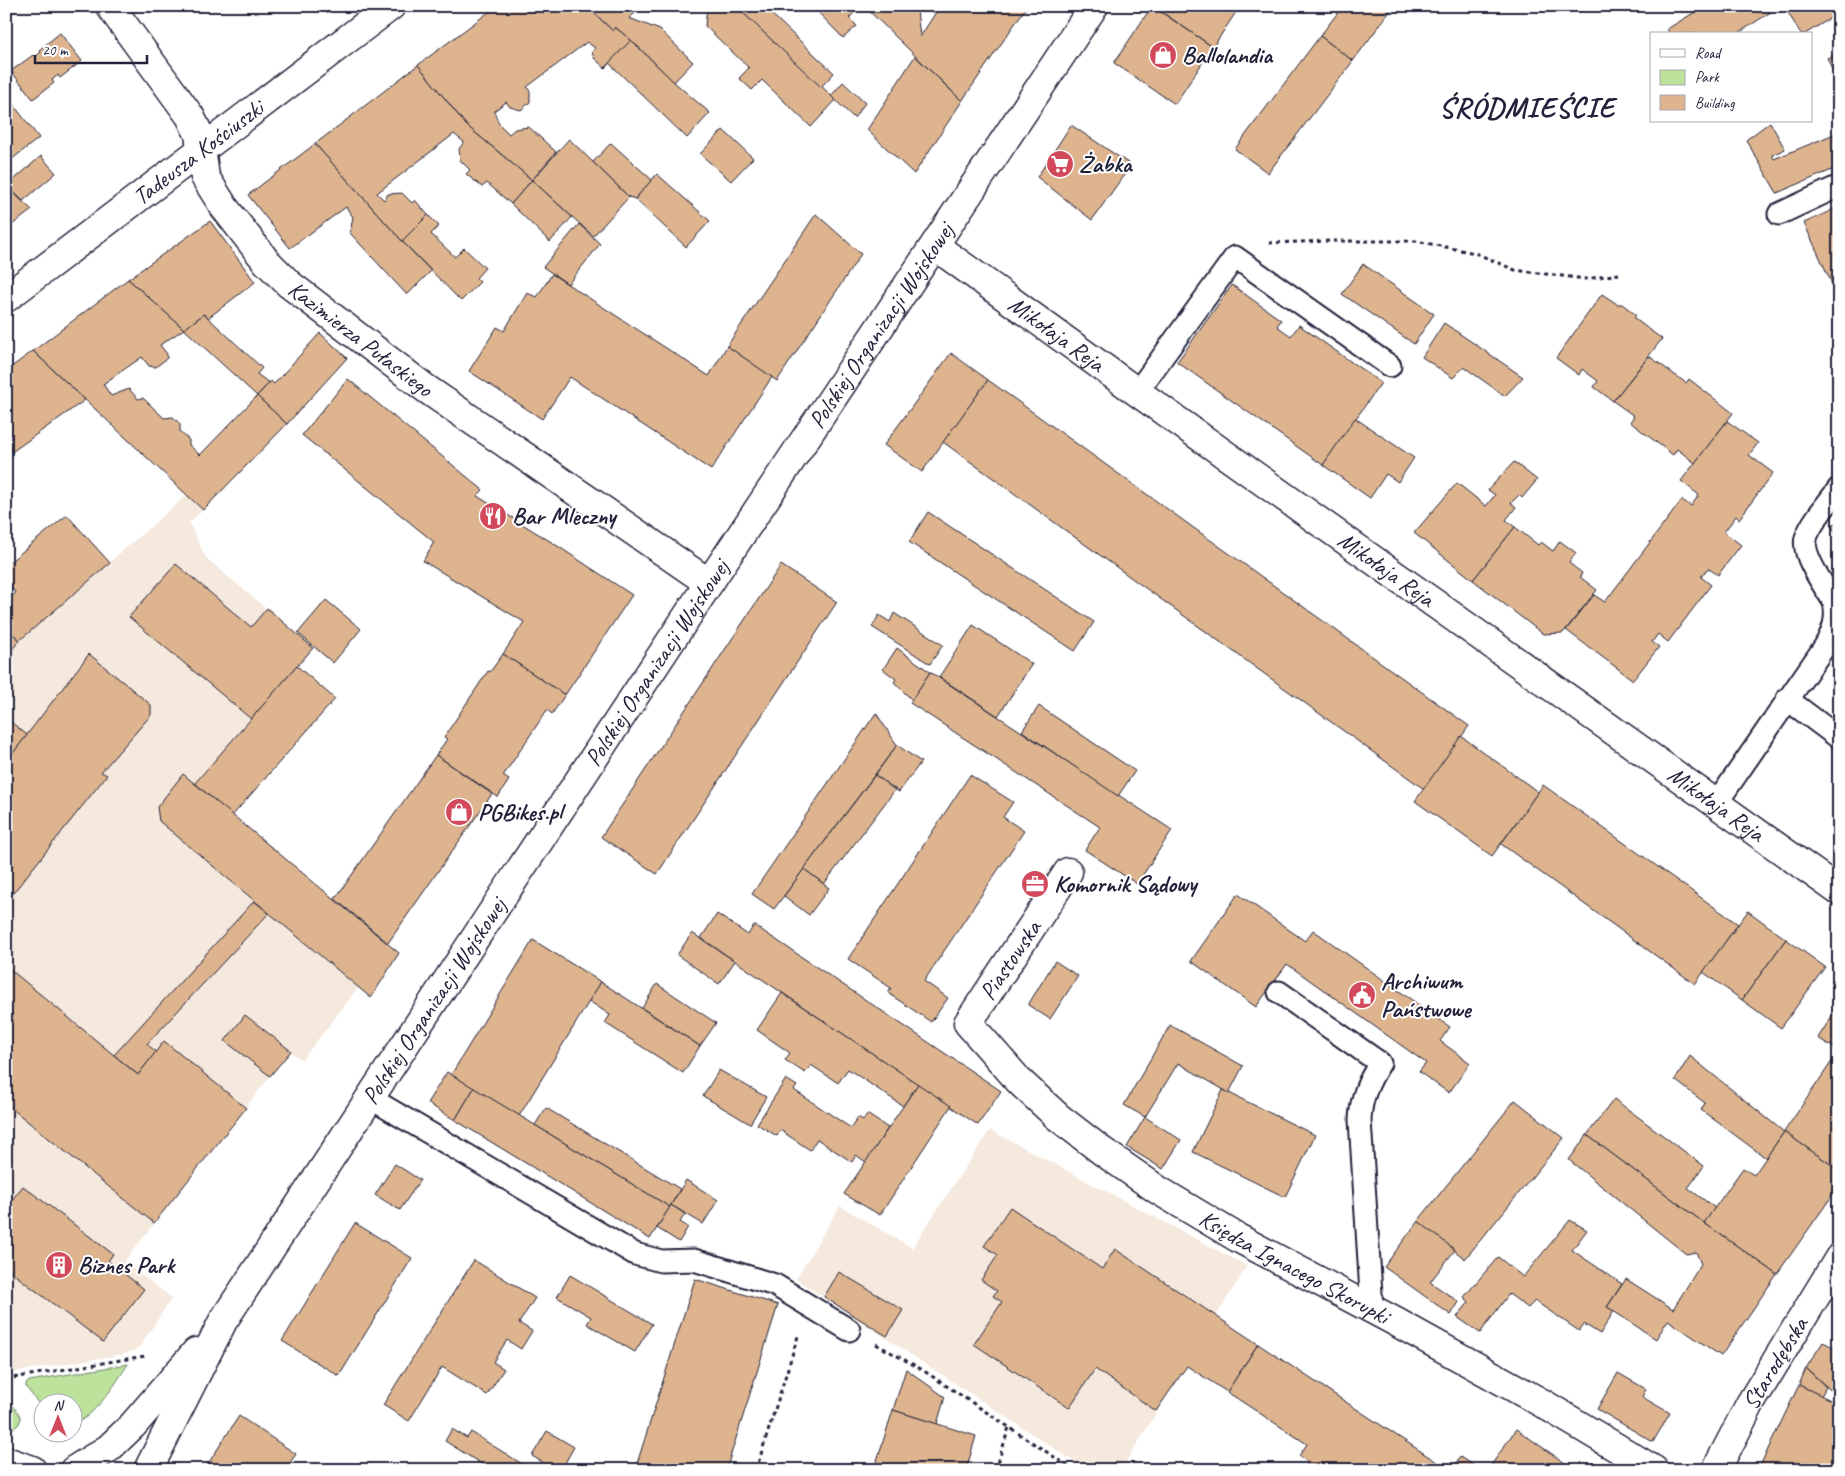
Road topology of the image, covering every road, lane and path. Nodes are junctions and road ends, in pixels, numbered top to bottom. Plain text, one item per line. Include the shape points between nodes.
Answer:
1 (110, 6) edge
2 (391, 6) edge
3 (1094, 6) edge
4 (201, 151) junction
5 (1839, 186) edge
6 (1779, 214) dead end
7 (935, 246) junction
8 (1235, 257) junction
9 (1619, 274) dead end
10 (6, 298) edge
11 (1390, 366) dead end
12 (1137, 392) junction
13 (1839, 488) edge
14 (709, 583) junction
15 (1787, 699) junction
16 (1839, 738) edge
17 (1716, 804) junction
18 (1068, 872) dead end
19 (1839, 892) edge
20 (1279, 992) dead end
21 (968, 1023) joint
22 (370, 1098) junction
23 (1839, 1258) edge
24 (808, 1304) junction
25 (1372, 1309) junction
26 (223, 1321) junction
27 (849, 1330) joint
28 (145, 1356) dead end
29 (6, 1379) edge
30 (133, 1425) junction
31 (1009, 1427) junction
32 (6, 1461) edge
33 (32, 1470) edge
34 (74, 1470) edge
35 (101, 1470) edge
36 (148, 1470) edge
37 (756, 1470) edge
38 (996, 1470) edge
39 (1074, 1470) edge
40 (1654, 1470) edge
41 (1716, 1470) edge

1 - 4 street, Kazimierza Pułaskiego via 190,116
2 - 4 street, Tadeusza Kościuszki
3 - 7 street, Polskiej Organizacji Wojskowej
4 - 10 street, Tadeusza Kościuszki
4 - 14 street, Kazimierza Pułaskiego via 205,177 210,185 266,261 290,284 425,388
5 - 6 lane
7 - 12 street, Mikołaja Reja
7 - 14 street, Polskiej Organizacji Wojskowej
8 - 9 path via 1254,244 1416,241 1475,253 1516,270 1586,279
8 - 11 lane
8 - 12 lane
12 - 17 street, Mikołaja Reja
13 - 15 lane via 1812,526 1805,545 1807,555 1834,602 1836,622 1825,646
14 - 22 street, Polskiej Organizacji Wojskowej
15 - 16 lane
15 - 17 lane
17 - 19 street, Mikołaja Reja
18 - 21 street, Piastowska
20 - 25 lane via 1380,1063 1368,1083 1360,1115
21 - 25 street, Księdza Ignacego Skorupki via 1020,1082 1118,1162 1238,1238
22 - 24 lane via 635,1254 661,1261 705,1263 782,1287
22 - 26 street, Polskiej Organizacji Wojskowej
23 - 41 street, Starodębska via 1750,1404
24 - 27 lane
24 - 37 path
25 - 40 street, Księdza Ignacego Skorupki via 1542,1403
26 - 30 street, Polskiej Organizacji Wojskowej
26 - 36 street, Polskiej Organizacji Wojskowej
27 - 31 path via 911,1362
28 - 29 path
30 - 34 street, Polskiej Organizacji Wojskowej via 109,1448
30 - 35 street, Polskiej Organizacji Wojskowej
31 - 38 path
31 - 39 path
32 - 33 street

